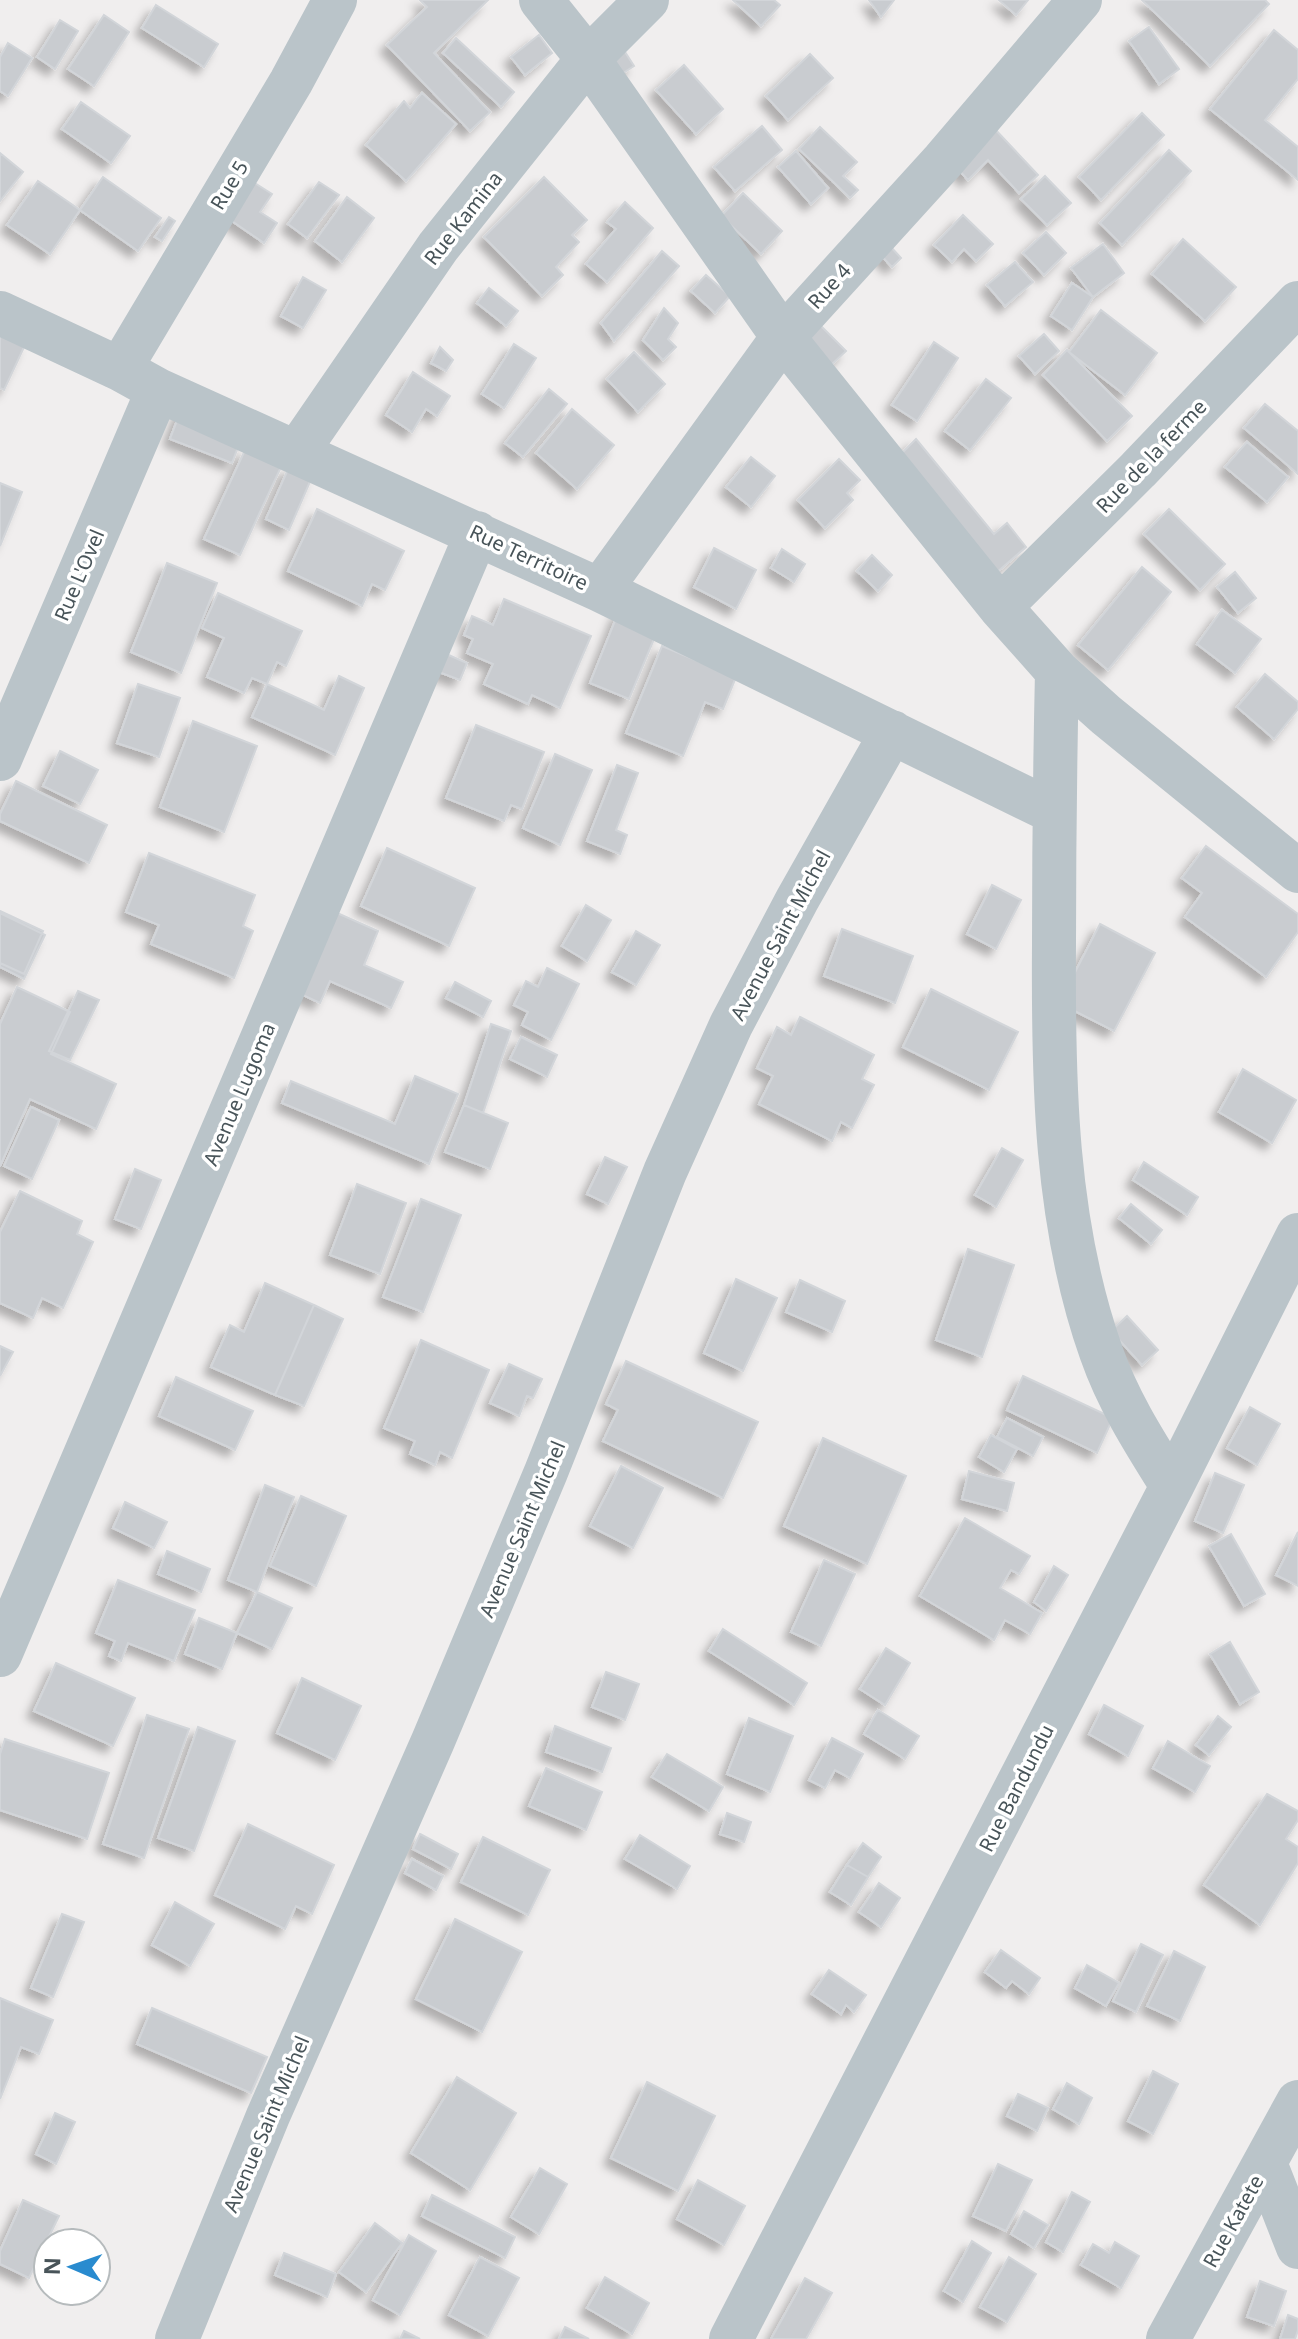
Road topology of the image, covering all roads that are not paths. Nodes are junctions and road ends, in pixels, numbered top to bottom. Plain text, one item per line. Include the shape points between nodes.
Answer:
1 (335, 0) edge
2 (541, 0) edge
3 (647, 0) edge
4 (1080, 0) edge
5 (588, 59) junction
6 (1298, 303) edge
7 (0, 313) edge
8 (783, 337) junction
9 (120, 369) junction
10 (158, 390) junction
11 (297, 452) junction
12 (477, 533) junction
13 (600, 590) junction
14 (1000, 607) junction
15 (1057, 671) junction
16 (892, 732) junction
17 (0, 759) edge
18 (1054, 812) junction
19 (1298, 871) edge
20 (1298, 1235) edge
21 (1172, 1486) junction
22 (0, 1655) edge
23 (1298, 2102) edge
24 (1265, 2163) junction
25 (1298, 2247) edge
26 (177, 2339) edge
27 (731, 2339) edge
28 (1168, 2339) edge

1 - 9 street, Rue 5
2 - 5 street
3 - 5 street, Rue Kamina
4 - 8 street, Rue 4
5 - 8 street
5 - 11 street, Rue Kamina via 438,247
6 - 14 street, Rue de la ferme
7 - 9 street, Rue Territoire
8 - 13 street, Rue 4
8 - 14 street
9 - 10 street, Rue Territoire
10 - 11 street, Rue Territoire
10 - 17 street, Rue L'Ovel
11 - 12 street, Rue Territoire
12 - 13 street, Rue Territoire
12 - 22 street, Avenue Lugoma
13 - 16 street, Rue Territoire
14 - 15 street
15 - 18 street
15 - 19 street
16 - 18 street, Rue Territoire
16 - 26 street, Avenue Saint Michel via 738,1011 665,1172 541,1487
18 - 21 street via 1058,1140 1074,1253 1101,1352 1133,1426
20 - 21 street, Rue Bandundu
21 - 27 street, Rue Bandundu
23 - 24 street, Rue Katete
24 - 25 street
24 - 28 street, Rue Katete

